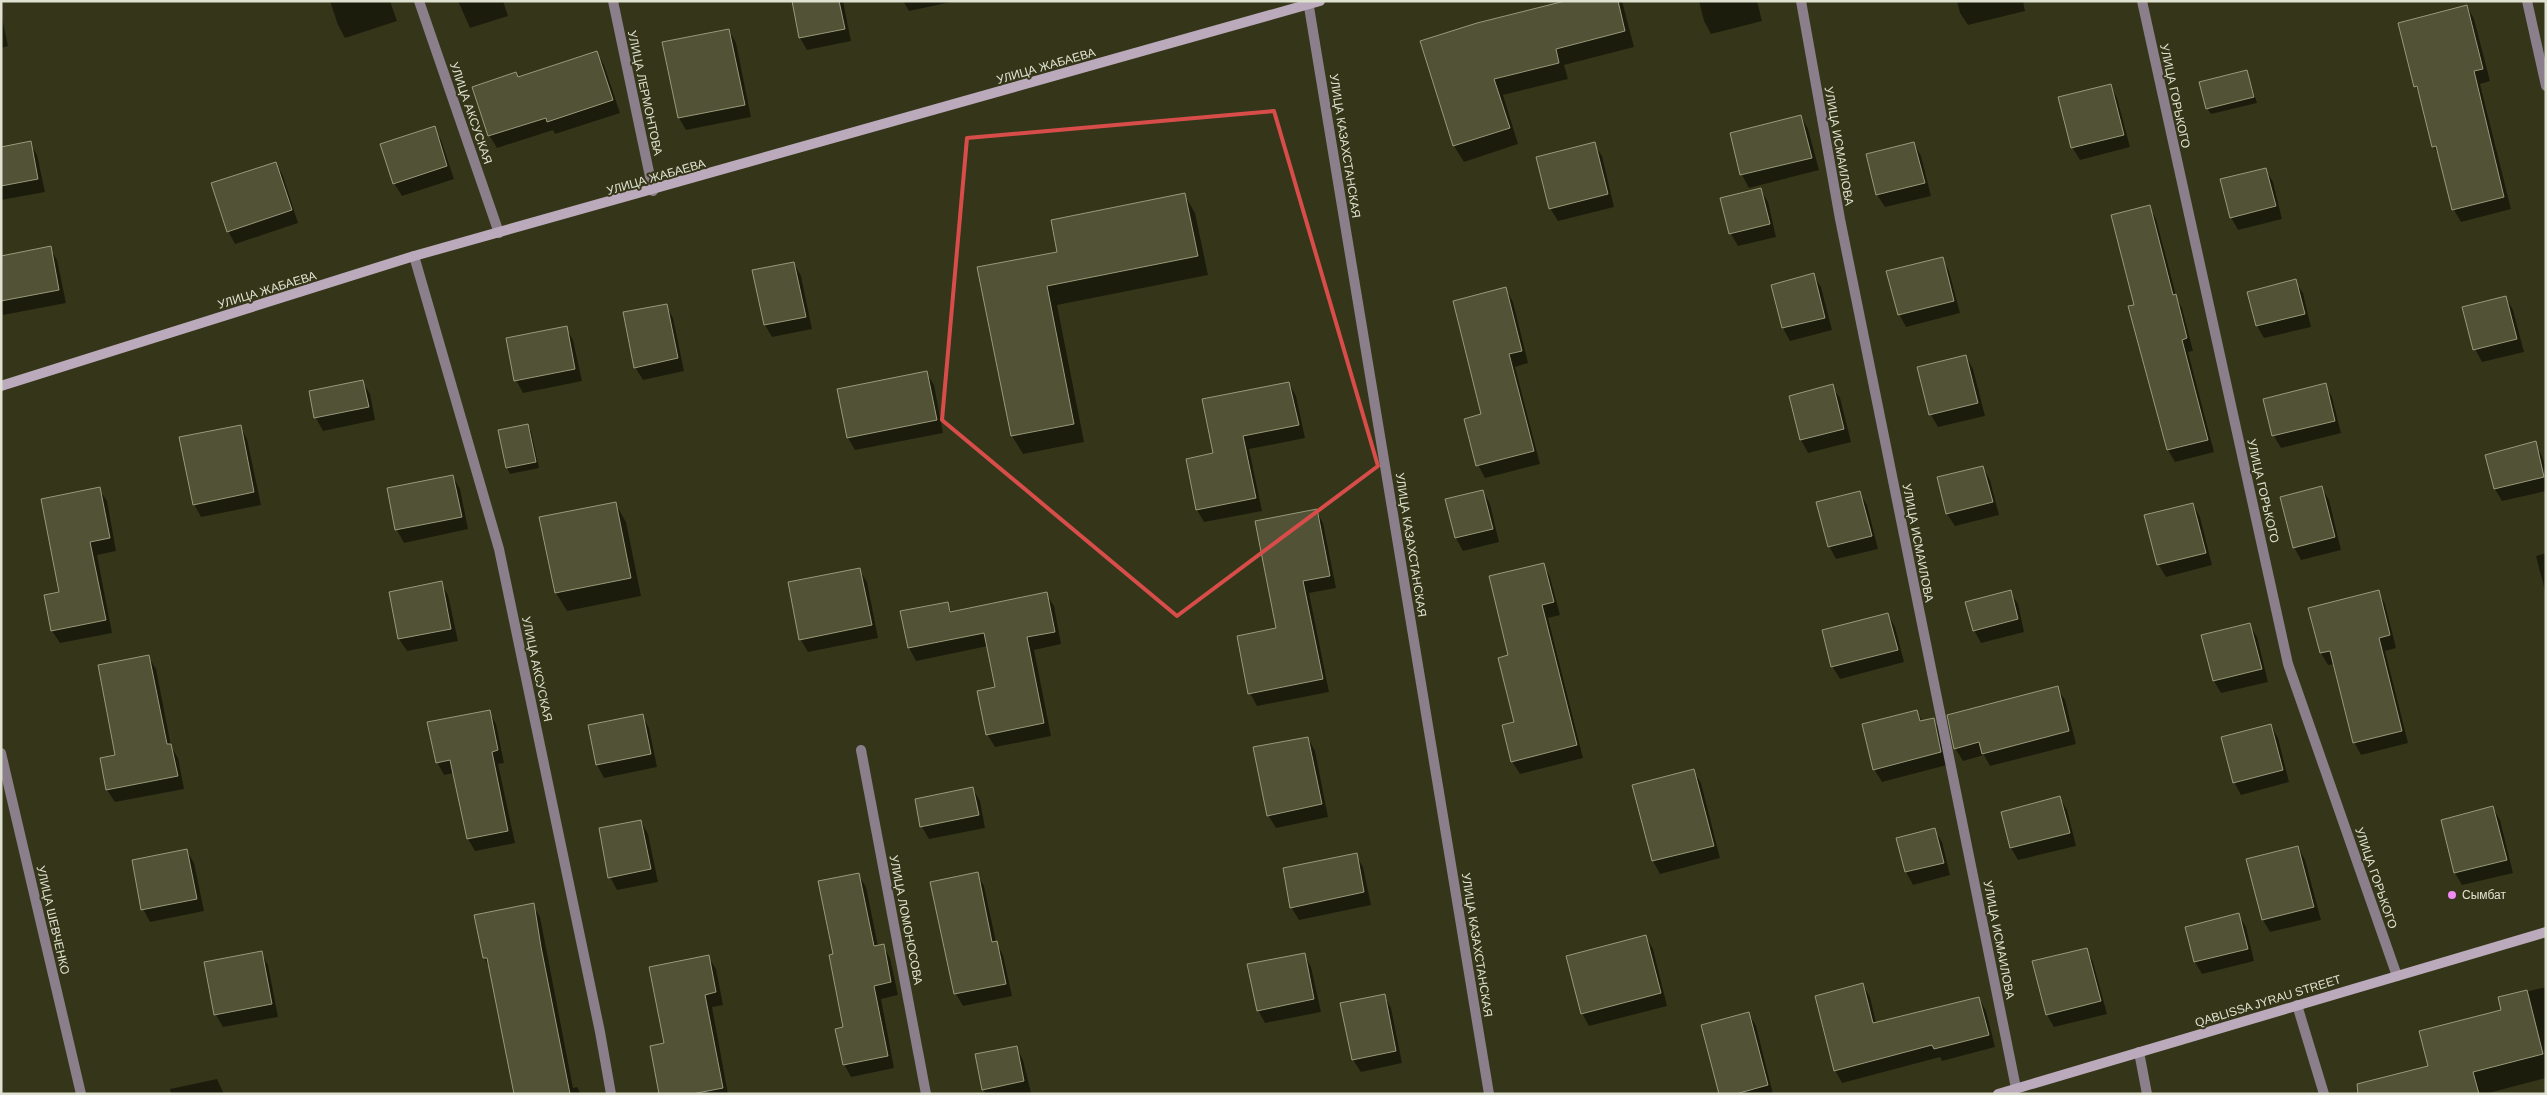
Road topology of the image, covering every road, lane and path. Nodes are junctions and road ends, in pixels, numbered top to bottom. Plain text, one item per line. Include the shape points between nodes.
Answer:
1 (418, 1) edge
2 (613, 1) edge
3 (1320, 1) edge
4 (1800, 1) edge
5 (2142, 1) edge
6 (2526, 1) edge
7 (1309, 3) edge
8 (2546, 86) edge
9 (653, 191) junction
10 (499, 233) junction
11 (414, 256) junction
12 (1, 386) edge
13 (861, 750) dead end
14 (1, 753) edge
15 (2546, 932) edge
16 (2397, 976) junction
17 (2297, 1005) junction
18 (2139, 1052) junction
19 (2016, 1088) junction
20 (81, 1094) edge
21 (611, 1094) edge
22 (926, 1094) edge
23 (1489, 1094) edge
24 (1998, 1094) edge
25 (2147, 1094) edge
26 (2324, 1094) edge

1 - 10 street, УЛИЦА АКСУСКАЯ
2 - 9 street, УЛИЦА ЛЕРМОНТОВА
3 - 7 street, УЛИЦА ЖАБАЕВА
4 - 19 street, УЛИЦА ИСМАИЛОВА via 1840,219
5 - 16 street, УЛИЦА ГОРЬКОГО via 2288,664
6 - 8 street
7 - 9 street, УЛИЦА ЖАБАЕВА
7 - 23 street, УЛИЦА КАЗАХСТАНСКАЯ
9 - 10 street, УЛИЦА ЖАБАЕВА
10 - 11 street, УЛИЦА ЖАБАЕВА
11 - 12 street, УЛИЦА ЖАБАЕВА
11 - 21 street, УЛИЦА АКСУСКАЯ via 499,550
13 - 22 street, УЛИЦА ЛОМОНОСОВА
14 - 20 street, УЛИЦА ШЕВЧЕНКО
15 - 16 street, QABLISSA JYRAU STREET
16 - 17 street, QABLISSA JYRAU STREET
17 - 18 street, QABLISSA JYRAU STREET
17 - 26 street
18 - 19 street, QABLISSA JYRAU STREET
18 - 25 street
19 - 24 street, QABLISSA JYRAU STREET

